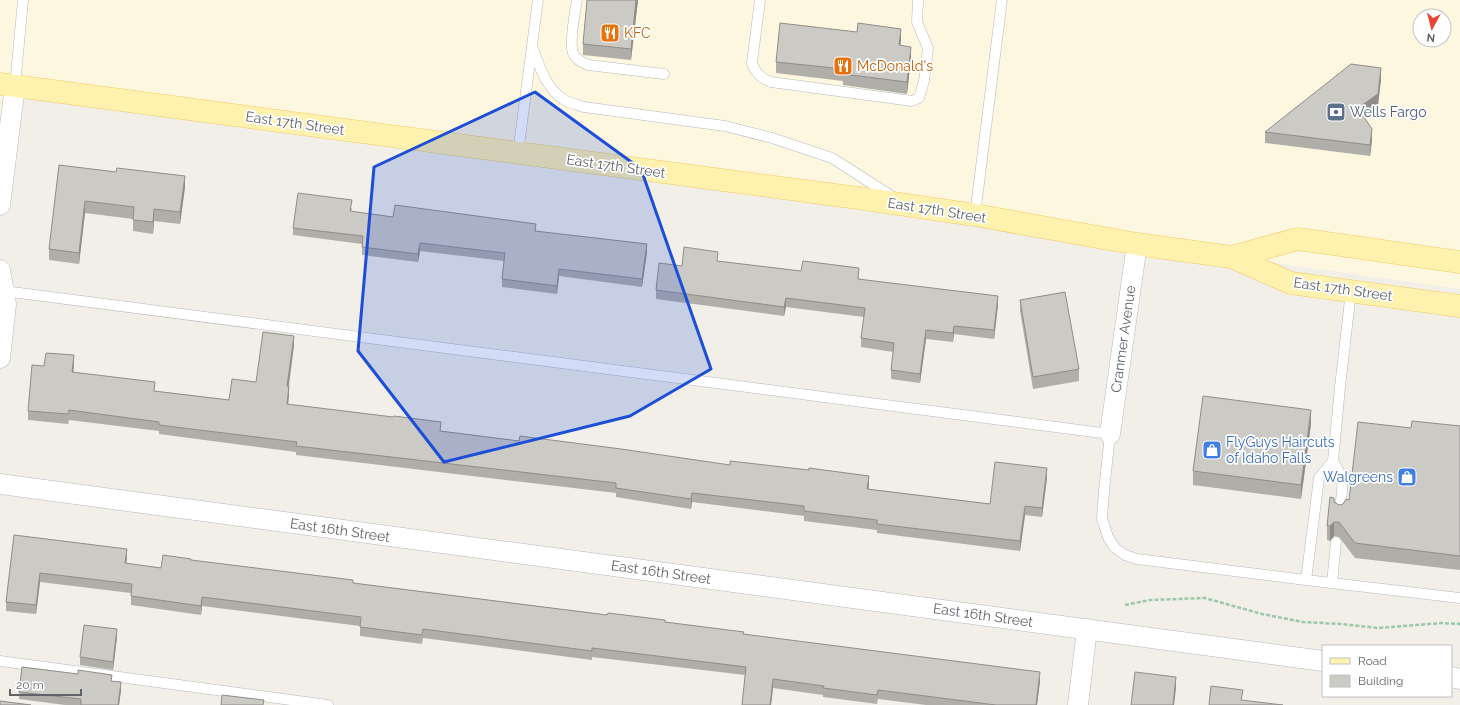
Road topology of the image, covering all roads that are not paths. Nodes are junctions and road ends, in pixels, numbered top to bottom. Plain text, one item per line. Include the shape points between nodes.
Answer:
1 (23, 0) edge
2 (538, 0) edge
3 (576, 0) edge
4 (760, 0) edge
5 (918, 0) edge
6 (1002, 0) edge
7 (532, 46) junction
8 (664, 74) dead end
9 (8, 85) edge
10 (518, 153) junction
11 (0, 205) edge
12 (905, 205) junction
13 (975, 215) junction
14 (1137, 244) junction
15 (1231, 257) junction
16 (1460, 262) edge
17 (0, 270) edge
18 (4, 291) junction
19 (1351, 291) junction
20 (1460, 306) edge
21 (0, 358) edge
22 (1110, 434) junction
23 (1333, 461) junction
24 (0, 484) edge
25 (1340, 513) edge
26 (1336, 542) edge
27 (1306, 580) junction
28 (1332, 583) junction
29 (1460, 598) edge
30 (1087, 629) junction
31 (1322, 660) edge
32 (0, 661) edge
33 (328, 705) edge
34 (1078, 705) edge

1 - 9 lane
2 - 7 lane
3 - 8 lane via 571,46 574,55 580,61 588,65
4 - 5 lane via 752,63 755,72 762,78 771,82 912,101 919,98 928,48 917,22
6 - 13 lane
7 - 10 lane
7 - 12 lane via 550,86 565,100 584,107 725,126 772,138 832,158
9 - 10 main road, East 17th Street
9 - 11 street
10 - 12 main road, East 17th Street
12 - 13 main road, East 17th Street
13 - 14 main road, East 17th Street
14 - 15 main road, East 17th Street
14 - 22 street, Cranmer Avenue
15 - 16 main road, East 17th Street via 1298,239
15 - 19 main road, East 17th Street via 1290,282
17 - 18 street
18 - 21 street via 6,304
18 - 22 lane
19 - 20 main road, East 17th Street
19 - 23 lane
22 - 27 lane via 1102,519 1108,538 1124,555 1137,559
23 - 25 lane via 1343,480
23 - 27 lane via 1319,478
24 - 30 street, East 16th Street
26 - 28 lane
27 - 28 lane
28 - 29 lane
30 - 31 street, East 16th Street
30 - 34 street
32 - 33 lane

